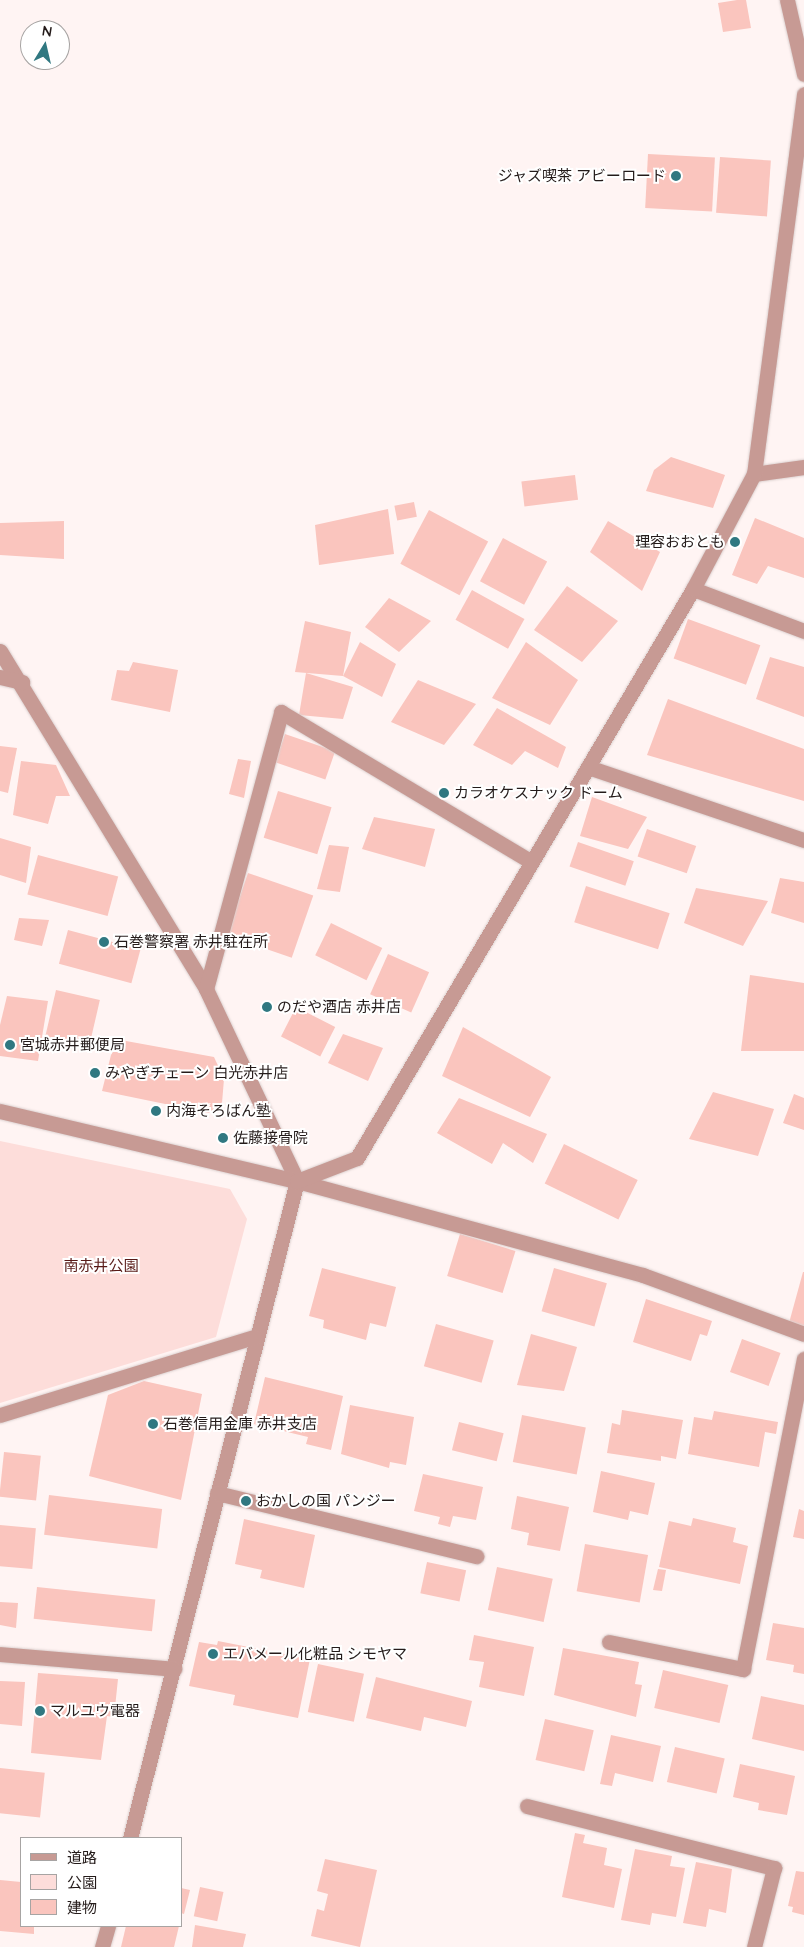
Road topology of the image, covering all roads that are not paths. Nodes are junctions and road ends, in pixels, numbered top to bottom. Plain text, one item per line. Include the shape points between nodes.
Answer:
1 (786, 0) edge
2 (804, 74) edge
3 (804, 94) edge
4 (804, 467) edge
5 (754, 474) junction
6 (693, 589) junction
7 (804, 631) edge
8 (0, 651) edge
9 (0, 677) edge
10 (22, 682) junction
11 (588, 767) junction
12 (804, 840) edge
13 (532, 862) junction
14 (206, 988) junction
15 (0, 1111) edge
16 (297, 1181) junction
17 (804, 1334) edge
18 (254, 1337) junction
19 (804, 1358) edge
20 (0, 1415) edge
21 (217, 1493) junction
22 (476, 1556) dead end
23 (609, 1642) dead end
24 (0, 1654) edge
25 (174, 1669) junction
26 (527, 1806) dead end
27 (130, 1837) edge
28 (108, 1927) edge
29 (102, 1947) edge
30 (754, 1947) edge

1 - 2 street
3 - 5 street
4 - 5 street
5 - 6 street
6 - 7 street
6 - 11 street
8 - 10 street
9 - 10 street
10 - 14 street
11 - 12 street
11 - 13 street
13 - 14 street via 281,712
13 - 16 street via 357,1158
14 - 16 street
15 - 16 street
16 - 17 street via 643,1274
16 - 18 street
18 - 20 street
18 - 21 street
19 - 23 street via 743,1669
21 - 22 street
21 - 25 street
24 - 25 street
25 - 27 street
26 - 30 street via 774,1868
28 - 29 street

